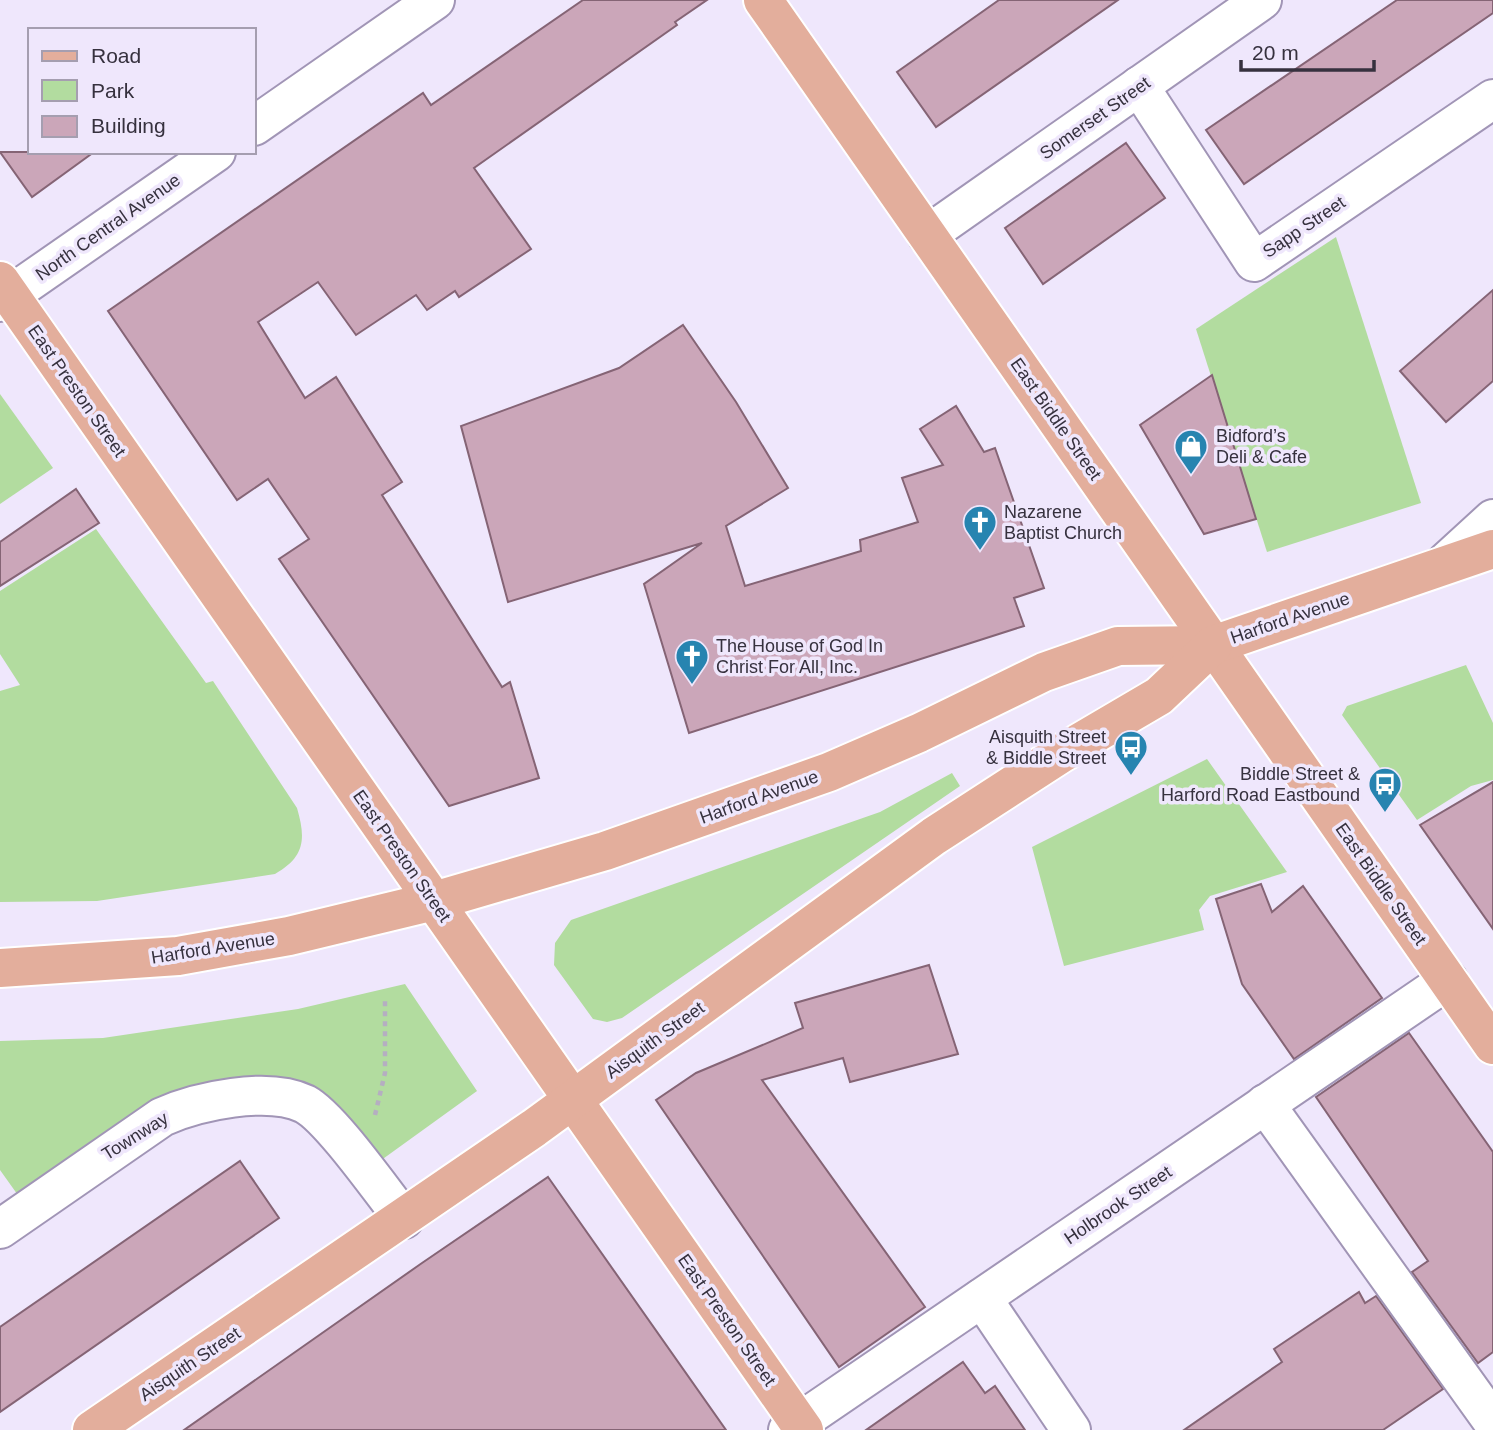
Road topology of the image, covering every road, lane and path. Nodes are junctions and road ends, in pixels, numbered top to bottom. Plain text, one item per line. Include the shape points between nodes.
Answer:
1 (435, 0) edge
2 (763, 0) edge
3 (1262, 0) edge
4 (1139, 86) junction
5 (1493, 99) edge
6 (256, 125) edge
7 (213, 154) edge
8 (927, 235) junction
9 (3, 292) edge
10 (1493, 519) edge
11 (1493, 549) edge
12 (1446, 562) junction
13 (1213, 645) junction
14 (434, 901) junction
15 (0, 968) edge
16 (1448, 979) junction
17 (385, 997) dead end
18 (1493, 1045) edge
19 (573, 1100) junction
20 (1265, 1104) junction
21 (372, 1123) dead end
22 (404, 1219) junction
23 (0, 1229) edge
24 (982, 1298) junction
25 (1493, 1422) edge
26 (797, 1428) edge
27 (92, 1430) edge
28 (1071, 1430) edge

1 - 6 street
2 - 8 main road, East Biddle Street
3 - 4 street, Somerset Street
4 - 5 street, Sapp Street via 1254,262
4 - 8 street, Somerset Street
7 - 9 street, North Central Avenue
8 - 13 main road, East Biddle Street
9 - 14 main road, East Preston Street
10 - 12 street
11 - 12 main road, Harford Avenue
12 - 13 main road, Harford Avenue
13 - 14 main road, Harford Avenue via 1118,646 1044,672 919,733 805,781 605,851
13 - 16 main road, East Biddle Street
13 - 19 main road, Aisquith Street via 1158,696 934,836
14 - 15 main road, Harford Avenue via 289,936 178,956
14 - 19 main road, East Preston Street
16 - 18 main road, East Biddle Street
16 - 20 street, Holbrook Street
17 - 21 path via 385,1073
19 - 22 main road, Aisquith Street
19 - 26 main road, East Preston Street
20 - 24 street, Holbrook Street
20 - 25 street
22 - 23 street, Townway via 325,1121 304,1104 223,1098 188,1105 162,1117
22 - 27 main road, Aisquith Street
24 - 26 street, Holbrook Street
24 - 28 street

